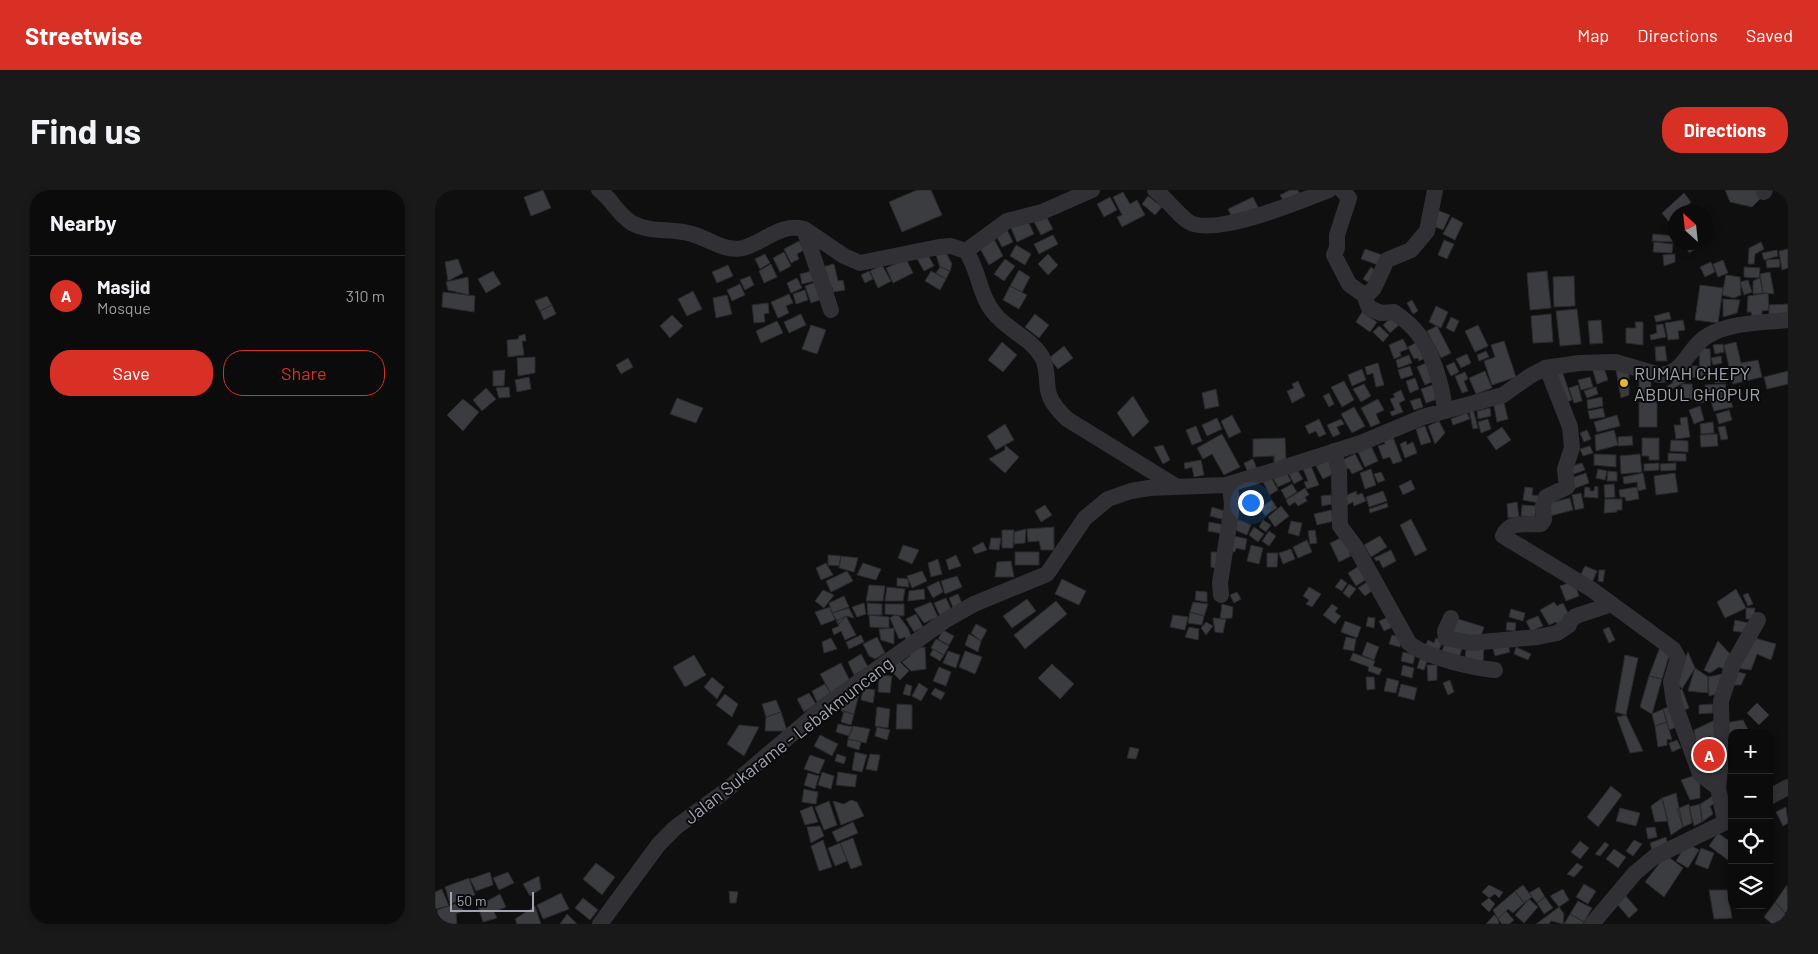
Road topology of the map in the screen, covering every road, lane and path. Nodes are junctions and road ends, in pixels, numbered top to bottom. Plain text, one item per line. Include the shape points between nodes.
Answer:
1 (599, 190) edge
2 (1092, 190) edge
3 (1155, 190) edge
4 (1329, 190) edge
5 (1342, 190) edge
6 (1435, 190) edge
7 (804, 229) junction
8 (966, 251) junction
9 (1365, 297) junction
10 (831, 310) dead end
11 (1788, 320) edge
12 (1547, 368) junction
13 (1445, 410) junction
14 (1334, 450) junction
15 (1230, 484) junction
16 (1174, 485) junction
17 (1221, 595) dead end
18 (1613, 604) junction
19 (1451, 618) dead end
20 (1758, 620) dead end
21 (1446, 638) junction
22 (1438, 656) junction
23 (1495, 670) dead end
24 (1788, 787) edge
25 (1718, 788) junction
26 (1773, 795) edge
27 (1729, 819) edge
28 (1728, 820) edge
29 (601, 924) edge
30 (1592, 924) edge

1 - 7 street via 636,225 692,234 732,249 752,245 789,227
2 - 8 street via 1042,212 1011,219
3 - 4 street via 1188,221 1195,225 1217,226
5 - 9 street via 1349,198 1334,255 1349,284
6 - 9 street via 1427,231 1411,250 1387,260 1374,288
7 - 8 street via 860,263 939,246
7 - 10 street
8 - 16 street via 983,294 995,314 1042,358 1050,396 1067,419
9 - 13 street via 1369,308 1381,313 1394,312 1420,337 1443,396
11 - 12 street, Jalan Sukarame - Lebakmuncang via 1713,332 1698,343 1679,369 1667,375 1660,376 1615,362
12 - 13 street, Jalan Sukarame - Lebakmuncang via 1503,395
12 - 18 street via 1570,427 1572,448 1565,469 1567,487 1546,496 1541,524 1519,524 1503,536
13 - 14 street, Jalan Sukarame - Lebakmuncang via 1361,443
14 - 15 street, Jalan Sukarame - Lebakmuncang
14 - 22 street via 1339,471 1339,521 1342,530 1355,546 1409,643
15 - 16 street, Jalan Sukarame - Lebakmuncang
15 - 17 street via 1232,506
16 - 29 street, Jalan Sukarame - Lebakmuncang via 1131,491 1108,499 1085,518 1047,574 957,613 826,705 667,836
18 - 21 street via 1575,616 1569,626 1557,633 1538,637 1480,643
18 - 25 street via 1676,653 1671,686 1674,702 1697,768
19 - 21 street via 1445,631
20 - 25 street via 1740,649 1723,690
21 - 22 street
22 - 23 street via 1477,669
24 - 26 street
25 - 27 street
28 - 30 street via 1654,857 1635,873

